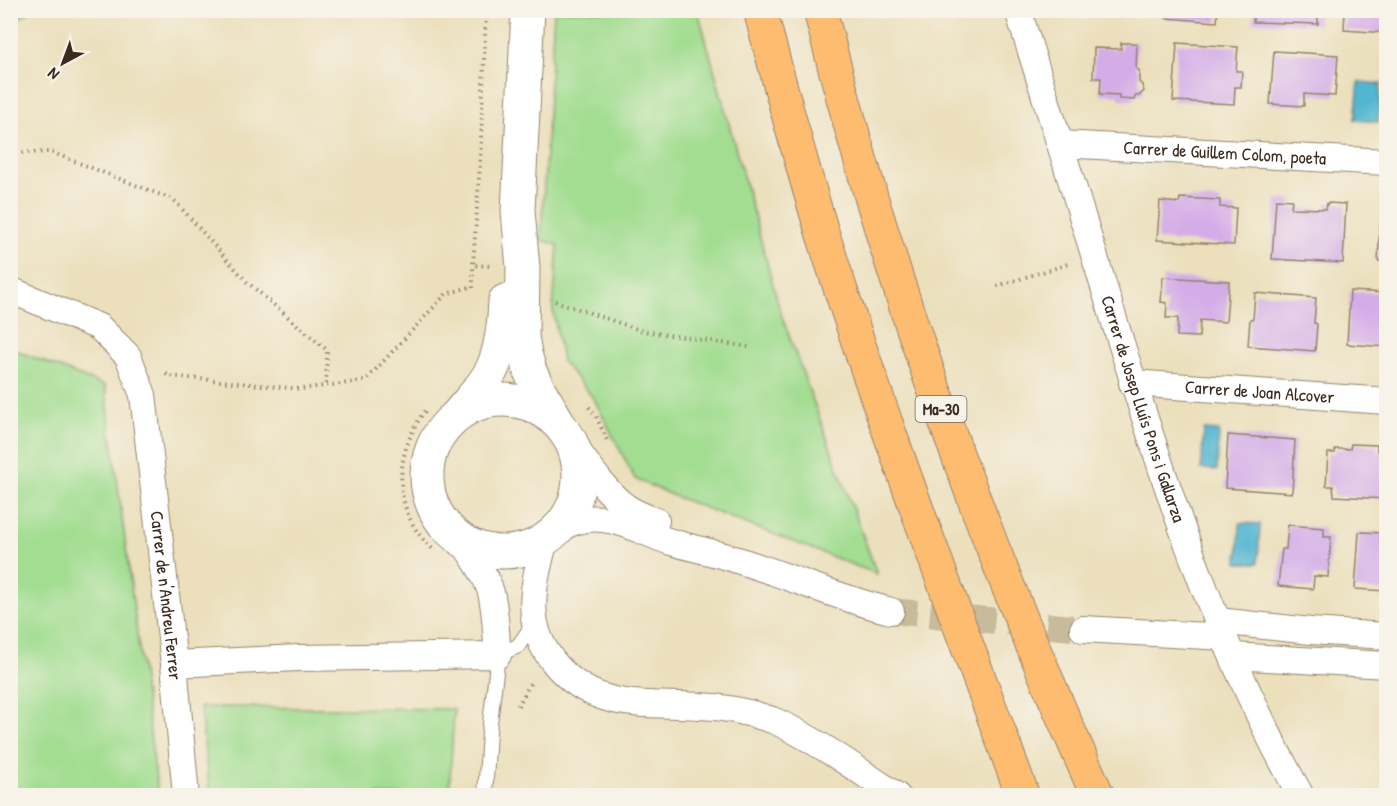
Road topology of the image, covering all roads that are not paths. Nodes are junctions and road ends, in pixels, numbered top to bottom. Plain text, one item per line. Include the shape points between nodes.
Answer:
1 (528, 10) edge
2 (760, 10) edge
3 (820, 10) edge
4 (1018, 10) edge
5 (1061, 144) junction
6 (1386, 162) edge
7 (514, 267) junction
8 (10, 290) edge
9 (1132, 383) junction
10 (1386, 401) edge
11 (443, 412) junction
12 (564, 432) junction
13 (551, 534) junction
14 (448, 545) junction
15 (734, 559) junction
16 (891, 611) tunnel mouth
17 (534, 623) junction
18 (1083, 629) tunnel mouth
19 (1386, 636) edge
20 (1225, 638) junction
21 (498, 655) junction
22 (174, 664) junction
23 (1386, 665) edge
24 (186, 795) edge
25 (485, 795) edge
26 (897, 795) edge
27 (1023, 795) edge
28 (1098, 795) edge
29 (1301, 795) edge

1 - 7 street
2 - 27 highway via 822,231 864,358
3 - 28 highway, Ma-30 via 858,152 933,387 1018,610
4 - 5 street, Carrer de Josep Lluís Pons i Gallarza
5 - 6 street, Carrer de Guillem Colom, poeta
5 - 9 street, Carrer de Josep Lluís Pons i Gallarza
7 - 11 street via 492,369 484,382
7 - 12 street via 525,354 538,388
8 - 22 street, Carrer de n'Andreu Ferrer via 99,327 128,356 143,395
9 - 10 street, Carrer de Joan Alcover
9 - 20 street, Carrer de Josep Lluís Pons i Gallarza
11 - 12 street via 504,400 530,404 549,415
11 - 14 street via 448,423 434,445 428,482 430,496 450,529
12 - 13 street via 578,461 579,485 571,513
12 - 15 street via 617,500
13 - 14 street via 535,545 508,552 471,544
13 - 15 street via 577,520 602,519
13 - 17 street via 537,572
14 - 21 street via 483,574 492,597
15 - 16 street
17 - 21 lane via 518,646
17 - 26 street via 552,661 594,694 623,702 737,710 773,720
18 - 20 street
19 - 20 street via 1311,631
20 - 23 street
20 - 29 street, Carrer de Josep Lluís Pons i Gallarza
21 - 22 street
21 - 25 lane
22 - 24 street, Carrer de n'Andreu Ferrer

